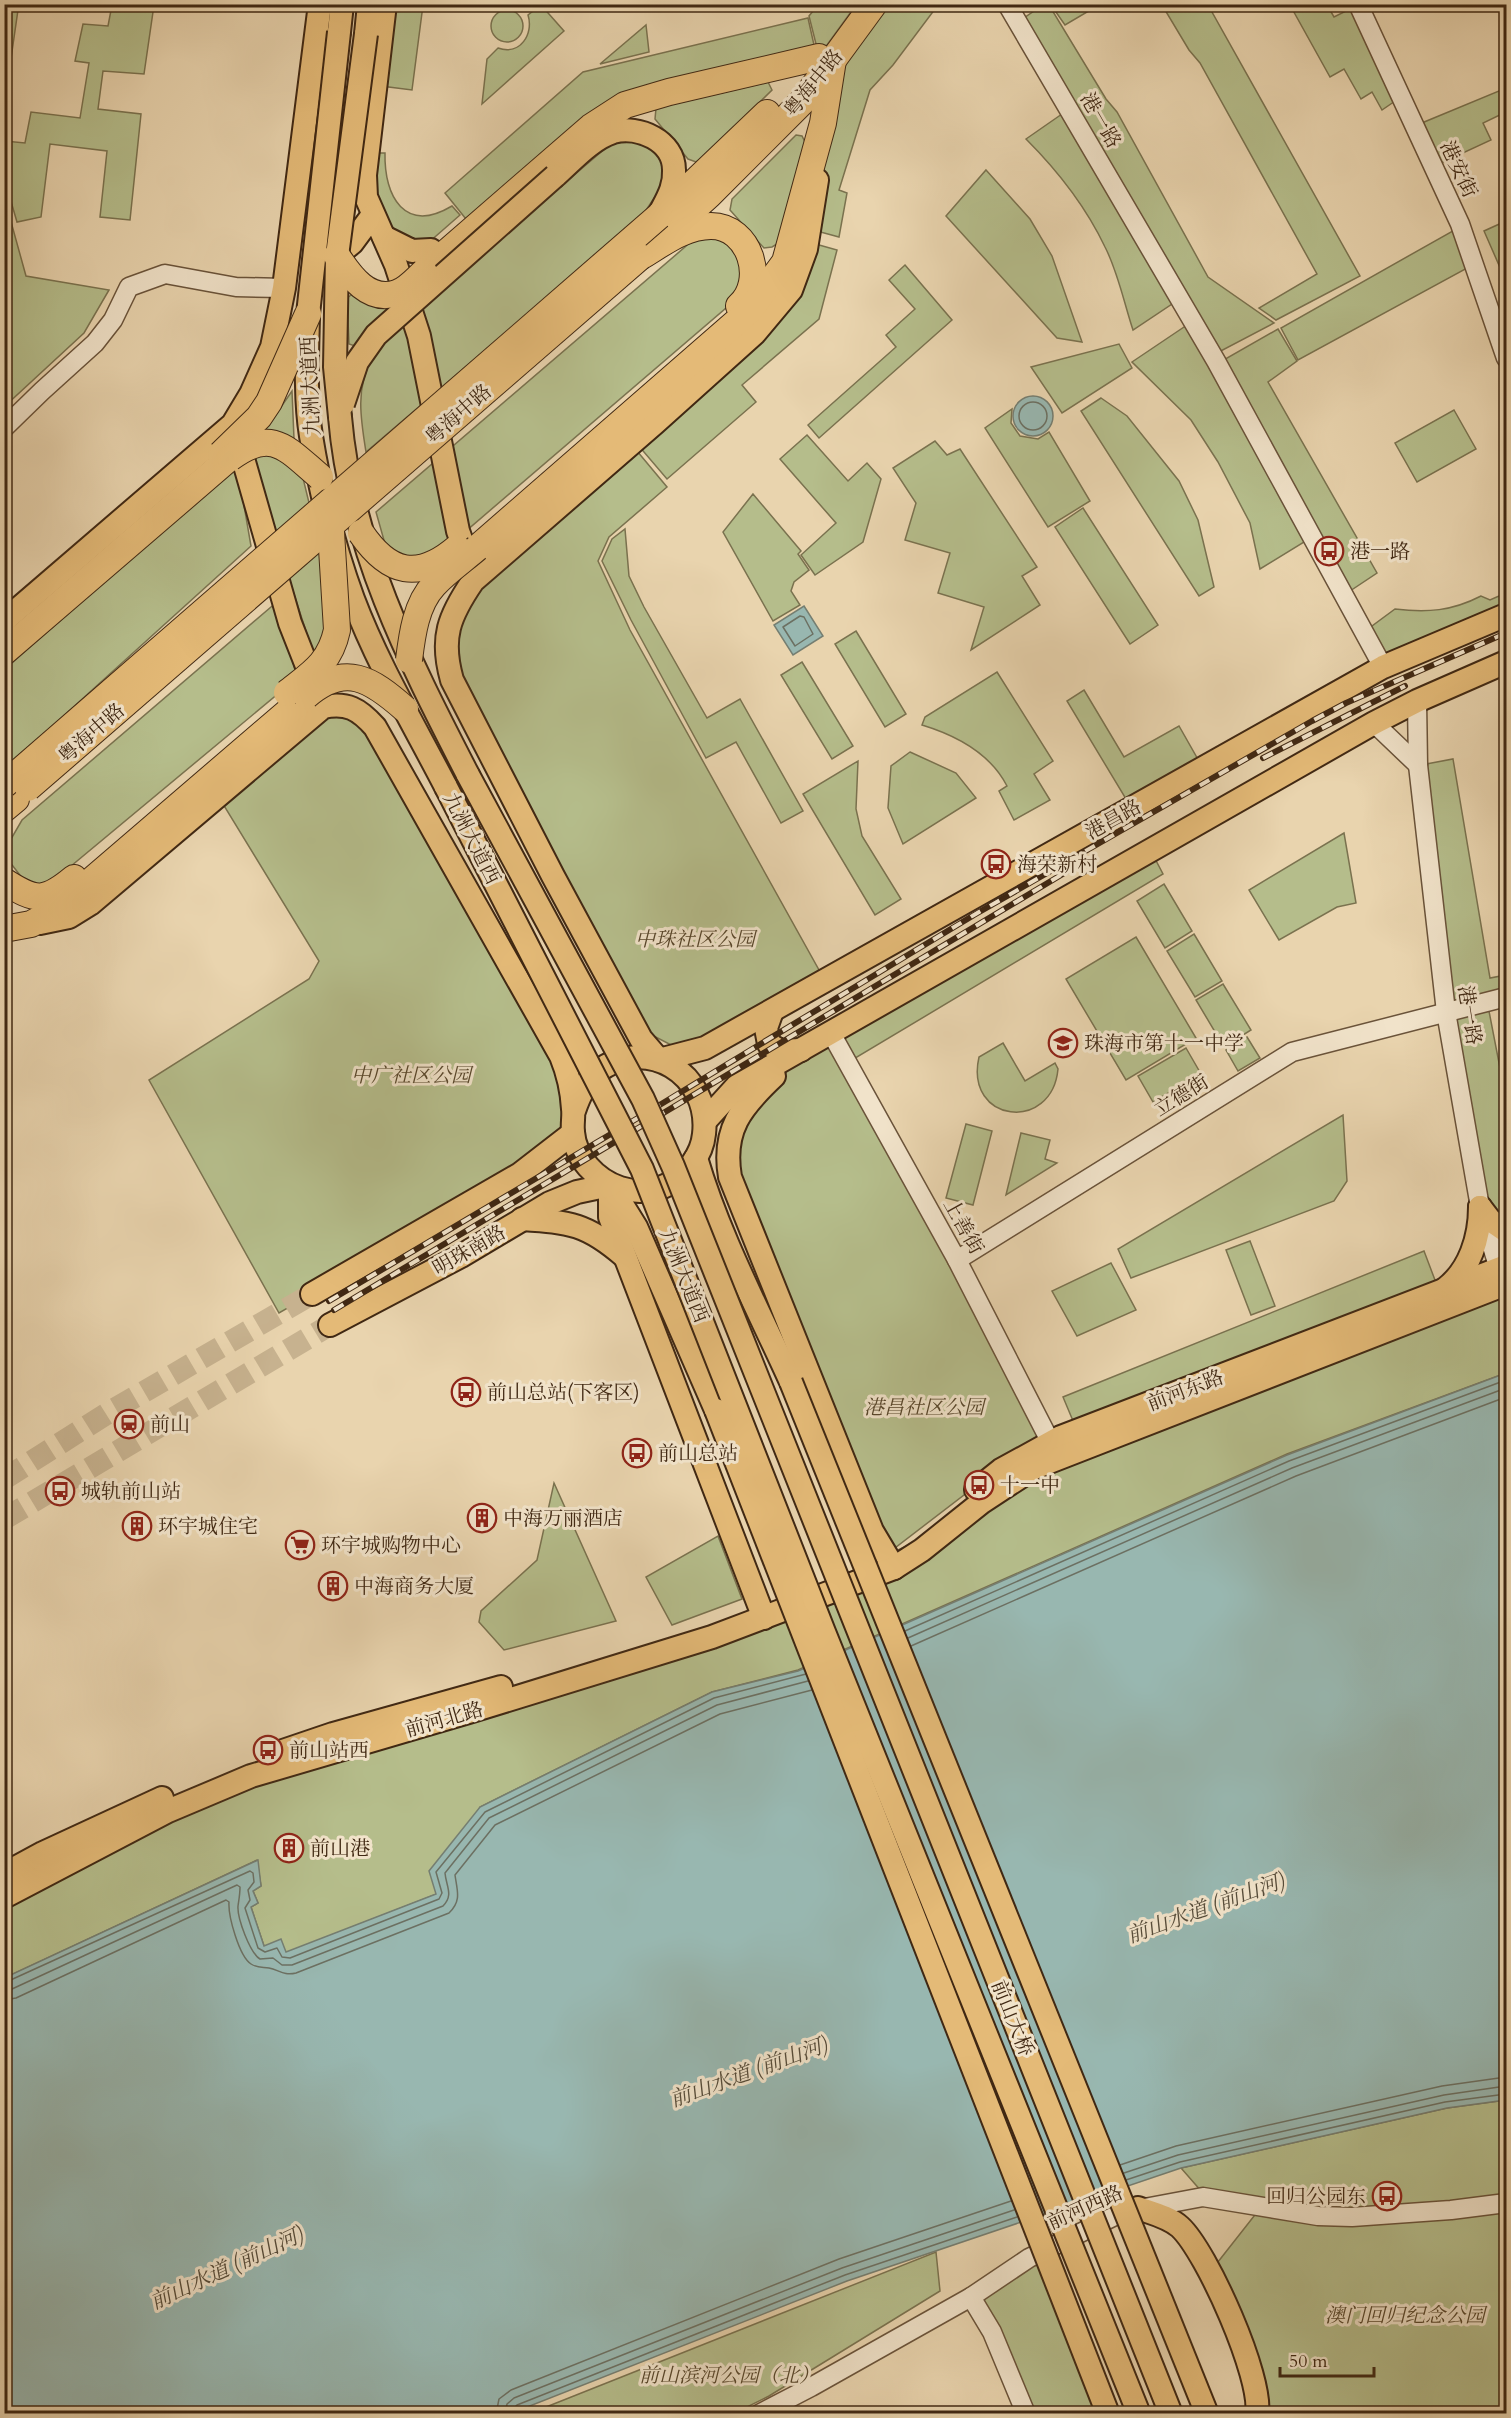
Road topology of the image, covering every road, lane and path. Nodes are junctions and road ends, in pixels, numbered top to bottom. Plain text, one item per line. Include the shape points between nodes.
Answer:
1 (320, 4) edge
2 (342, 4) edge
3 (369, 4) edge
4 (385, 4) edge
5 (857, 4) edge
6 (874, 4) edge
7 (1007, 4) edge
8 (1358, 4) edge
9 (826, 59) junction
10 (823, 123) junction
11 (372, 216) junction
12 (659, 216) junction
13 (384, 237) junction
14 (337, 256) junction
15 (639, 257) junction
16 (428, 261) junction
17 (396, 265) junction
18 (284, 288) junction
19 (308, 314) junction
20 (1506, 358) edge
21 (340, 417) junction
22 (233, 424) junction
23 (4, 428) edge
24 (224, 457) junction
25 (320, 477) junction
26 (332, 532) junction
27 (361, 533) junction
28 (474, 542) junction
29 (473, 581) junction
30 (1506, 615) edge
31 (4, 621) edge
32 (4, 639) edge
33 (4, 652) edge
34 (409, 660) junction
35 (1506, 662) edge
36 (1383, 667) junction
37 (292, 699) junction
38 (1417, 701) junction
39 (323, 707) junction
40 (405, 709) junction
41 (1374, 723) junction
42 (1418, 765) junction
43 (8, 798) edge
44 (4, 881) edge
45 (31, 924) junction
46 (4, 929) edge
47 (1506, 997) edge
48 (772, 1011) junction
49 (1446, 1012) junction
50 (633, 1023) junction
51 (831, 1033) junction
52 (705, 1048) junction
53 (801, 1050) junction
54 (659, 1060) junction
55 (706, 1120) junction
56 (573, 1122) junction
57 (696, 1158) junction
58 (610, 1185) junction
59 (1480, 1208) junction
60 (522, 1219) junction
61 (1506, 1231) edge
62 (625, 1257) junction
63 (957, 1260) junction
64 (1504, 1273) edge
65 (1441, 1291) junction
66 (312, 1294) tunnel mouth
67 (330, 1325) tunnel mouth
68 (1051, 1443) junction
69 (891, 1562) junction
70 (761, 1611) junction
71 (855, 1623) joint
72 (824, 1632) joint
73 (4, 1875) edge
74 (4, 1897) edge
75 (1506, 2202) edge
76 (1138, 2208) junction
77 (971, 2297) junction
78 (759, 2414) edge
79 (1026, 2414) edge
80 (1108, 2414) edge
81 (1139, 2414) edge
82 (1171, 2414) edge
83 (1207, 2414) edge
84 (1257, 2414) edge

1 - 18 main road
2 - 19 main road, 九洲大道西, bridge
3 - 14 main road, 九洲大道西, bridge
4 - 11 main road via 365,175
5 - 9 highway, 粤海中路
6 - 9 highway, 粤海中路
7 - 36 street, 港一路 via 1216,361
8 - 20 street, 港安街 via 1460,224
9 - 10 highway
9 - 12 highway, 粤海中路
9 - 15 highway, 粤海中路 via 803,101 709,195
9 - 16 highway via 625,105 591,126
10 - 28 highway via 785,262 749,311
10 - 29 main road via 806,249 791,290 755,333
11 - 13 main road
11 - 18 main road via 352,243 316,271
12 - 21 main road, bridge via 673,187 675,168 662,143 625,130 597,140 376,335 357,362
12 - 43 highway, 粤海中路, bridge via 452,394
13 - 16 main road
13 - 17 main road
14 - 16 highway, bridge via 353,279 374,293 397,293
14 - 21 main road, 九洲大道西, bridge via 335,367
15 - 28 highway via 683,232 713,226 728,230 743,241 751,258 753,277 744,301
15 - 43 highway, 粤海中路, bridge
16 - 17 main road
17 - 29 main road via 419,336 458,531
18 - 22 main road via 272,347
18 - 23 street via 236,287 165,274 129,288 113,320 95,343
19 - 24 highway, bridge via 269,402
19 - 25 main road, 九洲大道西, bridge via 311,435
21 - 27 main road, 九洲大道西, bridge
22 - 31 main road
22 - 39 main road via 290,623
24 - 25 highway, bridge via 257,442 270,442 290,452
24 - 32 highway
24 - 33 highway
25 - 26 main road, 九洲大道西, bridge
26 - 37 highway, bridge via 337,630 326,660
26 - 40 main road, 九洲大道西, bridge via 353,599
27 - 28 highway, bridge via 386,561 413,570 440,561
27 - 34 main road, 九洲大道西, bridge
28 - 34 highway, bridge via 424,600 416,619
29 - 50 main road via 450,620 446,640 452,680
30 - 36 main road, 港昌路
34 - 71 main road, 九洲大道西, bridge via 643,1099
35 - 38 main road
36 - 48 main road, 港昌路
37 - 40 highway, bridge via 332,678 349,676 375,686
37 - 44 highway via 56,892 41,898
37 - 45 highway via 57,910
38 - 41 main road
38 - 42 street, 港一路
39 - 45 main road via 90,904 69,917
39 - 56 main road via 338,704 362,712 375,727 561,1056 568,1075
40 - 72 main road, 九洲大道西, bridge via 642,1169
41 - 42 street
41 - 51 main road
42 - 49 street, 港一路
45 - 46 highway
47 - 49 street, 立德街
48 - 52 main road, 港昌路
48 - 53 main road via 766,1028 769,1044 780,1051
49 - 59 street, 港一路
49 - 63 street, 立德街 via 1293,1052
50 - 52 main road via 673,1047
50 - 54 main road
51 - 53 main road
51 - 63 street, 上善街
52 - 54 main road, 港昌路
53 - 55 main road via 737,1086
53 - 69 main road via 742,1110 728,1141 726,1157 730,1177 872,1531
54 - 55 main road via 693,1084
54 - 56 main road via 637,1057 615,1062 596,1073 582,1090
55 - 57 main road via 704,1140
56 - 58 main road via 579,1154 592,1172
56 - 66 main road, 明珠南路 via 520,1174
57 - 58 main road via 684,1174 649,1191 629,1191
57 - 83 main road, bridge via 707,1195 791,1382
58 - 60 main road, 明珠南路 via 576,1192
58 - 62 main road via 610,1217
58 - 80 main road, bridge via 636,1227 716,1410
59 - 61 main road
59 - 64 street, 港一路
59 - 65 main road via 1480,1225 1468,1261
60 - 62 main road via 564,1221 590,1230
60 - 67 main road, 明珠南路
62 - 70 main road
63 - 68 street, 上善街
64 - 65 main road, 前河东路
64 - 69 main road, 前河东路 via 1034,1468 982,1502 922,1551
65 - 68 main road, 前河东路
68 - 69 main road, 前河东路 via 1001,1470 910,1542
69 - 70 main road, 前河北路
70 - 73 main road, 前河北路 via 333,1734 228,1769 43,1853
70 - 74 main road, 前河北路 via 712,1637 251,1776 168,1810
71 - 82 main road, 前山大桥, bridge
72 - 81 main road, 前山大桥, bridge
75 - 76 street, 前河西路 via 1352,2217 1318,2216 1203,2197
76 - 77 street, 前河西路 via 1029,2258
76 - 84 main road via 1179,2225 1216,2282 1254,2379
77 - 78 street, 前河西路
77 - 79 street via 992,2332

